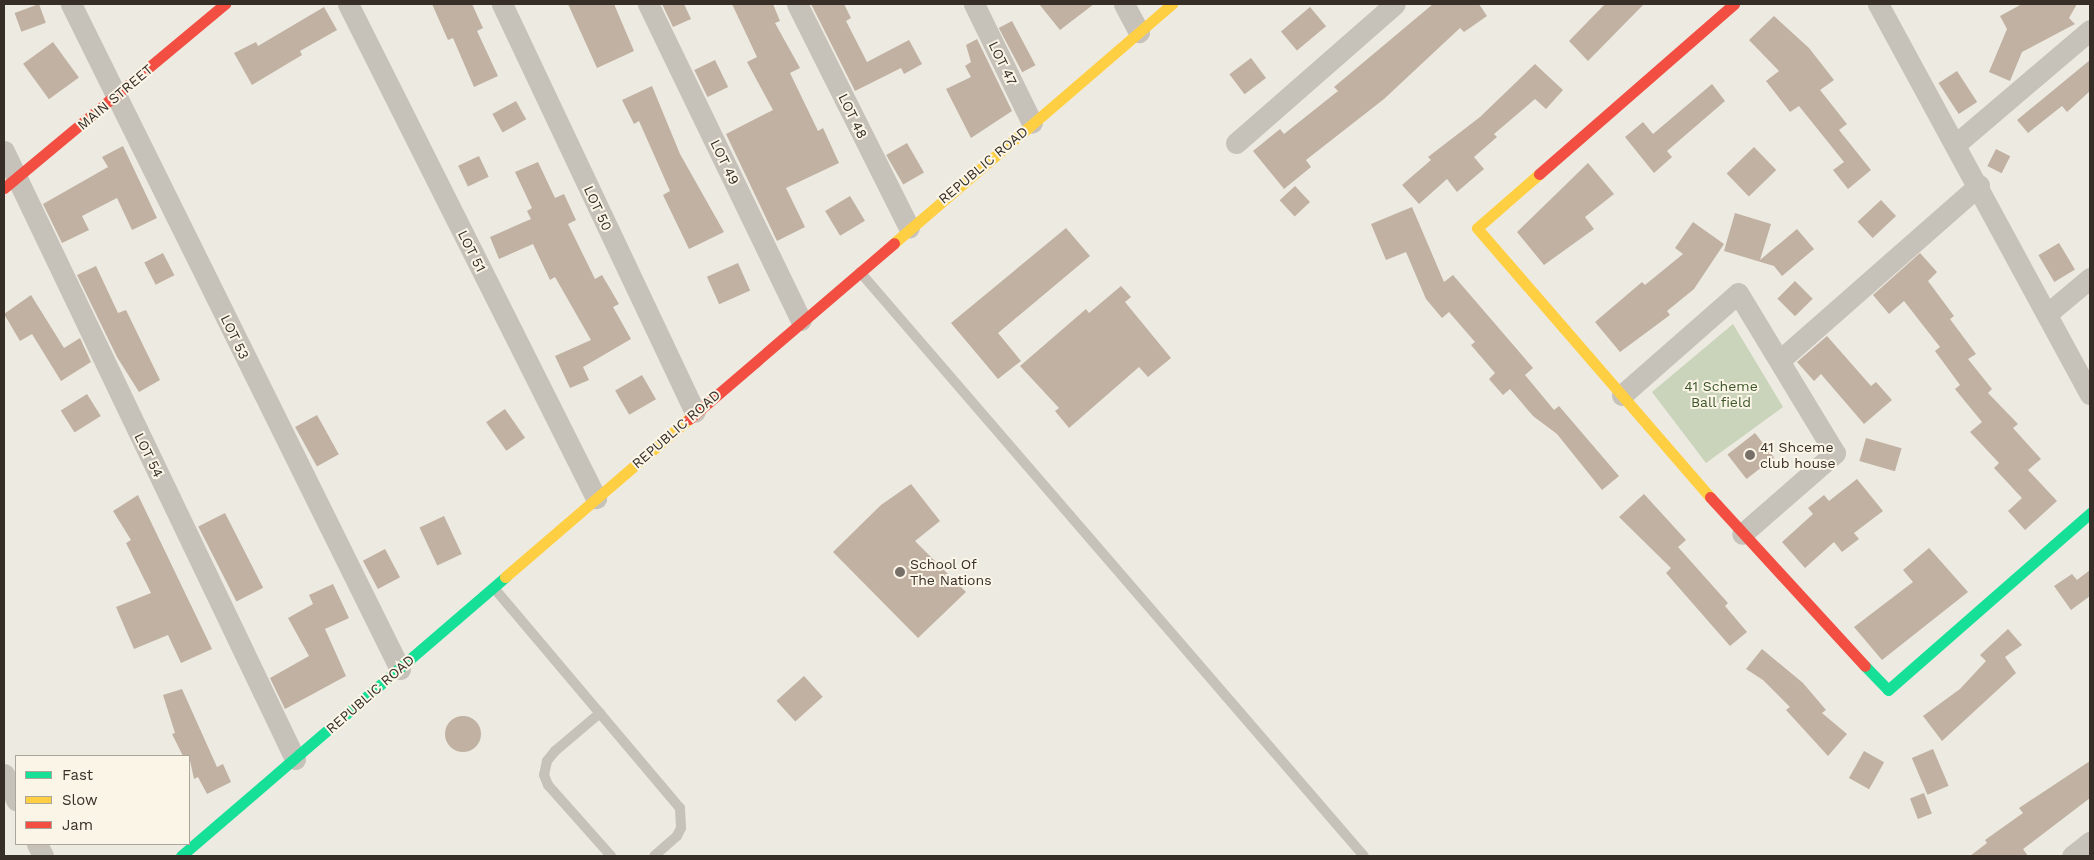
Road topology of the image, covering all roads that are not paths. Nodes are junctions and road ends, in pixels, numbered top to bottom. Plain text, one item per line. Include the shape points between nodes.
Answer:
1 (71, 4) edge
2 (348, 4) edge
3 (502, 4) edge
4 (648, 4) edge
5 (797, 4) edge
6 (974, 4) edge
7 (1124, 4) edge
8 (1172, 4) edge
9 (1395, 4) edge
10 (1734, 4) edge
11 (1878, 4) edge
12 (214, 8) edge
13 (2090, 30) edge
14 (1139, 32) junction
15 (116, 97) junction
16 (1032, 123) junction
17 (1236, 143) dead end
18 (1956, 144) junction
19 (4, 151) edge
20 (10, 183) edge
21 (1979, 185) junction
22 (908, 228) junction
23 (860, 271) junction
24 (2090, 278) edge
25 (2048, 314) junction
26 (801, 320) junction
27 (1780, 360) junction
28 (2090, 394) edge
29 (1622, 395) junction
30 (695, 412) junction
31 (596, 498) junction
32 (2090, 513) edge
33 (1742, 534) junction
34 (494, 587) junction
35 (400, 668) junction
36 (600, 713) junction
37 (295, 759) junction
38 (4, 774) edge
39 (15, 798) edge
40 (2090, 842) edge
41 (181, 856) edge
42 (611, 856) edge
43 (654, 856) edge
44 (1364, 856) edge
45 (2072, 856) edge

1 - 15 street, LOT 53
2 - 31 street, LOT 51
3 - 30 street, LOT 50
4 - 26 street, LOT 49
5 - 22 street, LOT 48
6 - 16 street, LOT 47
7 - 14 street
8 - 14 street, REPUBLIC ROAD
9 - 17 street
10 - 29 street via 1477,228
11 - 18 street
12 - 15 street, MAIN STREET
13 - 18 street
14 - 16 street, REPUBLIC ROAD
15 - 20 street, MAIN STREET
15 - 35 street, LOT 53
16 - 22 street, REPUBLIC ROAD
18 - 21 street
19 - 20 street, LOT 54
20 - 37 street, LOT 54
21 - 25 street
21 - 27 street
22 - 23 street, REPUBLIC ROAD
23 - 26 street, REPUBLIC ROAD
23 - 44 lane
24 - 25 street
25 - 28 street
26 - 30 street, REPUBLIC ROAD
27 - 29 street via 1738,293
27 - 33 street via 1835,453
29 - 33 street
30 - 31 street, REPUBLIC ROAD
31 - 34 street, REPUBLIC ROAD
32 - 33 street via 1888,690
34 - 35 street, REPUBLIC ROAD
34 - 36 lane
35 - 37 street, REPUBLIC ROAD
36 - 42 lane via 555,751 547,761 544,774 548,785
36 - 43 lane via 680,808 681,828 677,836
37 - 41 street, REPUBLIC ROAD
38 - 39 street
40 - 45 street

